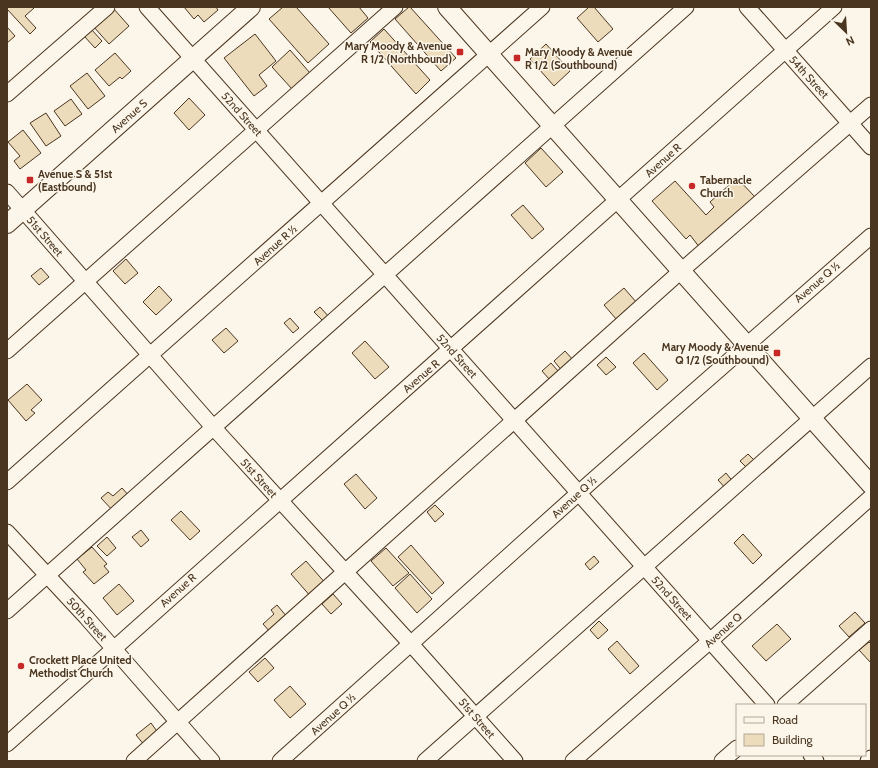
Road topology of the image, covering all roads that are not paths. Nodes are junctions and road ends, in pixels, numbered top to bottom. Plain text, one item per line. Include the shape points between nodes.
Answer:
1 (107, 7) edge
2 (147, 7) edge
3 (251, 7) edge
4 (395, 7) edge
5 (447, 7) edge
6 (542, 7) edge
7 (686, 7) edge
8 (747, 7) edge
9 (834, 7) edge
10 (786, 51) junction
11 (489, 54) junction
12 (193, 59) junction
13 (7, 94) edge
14 (871, 105) edge
15 (850, 123) junction
16 (552, 126) junction
17 (257, 131) junction
18 (871, 147) edge
19 (7, 192) edge
20 (618, 200) junction
21 (321, 203) junction
22 (23, 210) junction
23 (7, 224) edge
24 (871, 236) edge
25 (681, 271) junction
26 (385, 275) junction
27 (85, 282) junction
28 (746, 345) junction
29 (451, 349) junction
30 (7, 351) edge
31 (150, 356) junction
32 (871, 366) edge
33 (812, 419) junction
34 (514, 421) junction
35 (213, 427) junction
36 (7, 482) edge
37 (871, 485) edge
38 (579, 493) junction
39 (871, 497) edge
40 (280, 500) junction
41 (7, 532) edge
42 (644, 567) junction
43 (346, 572) junction
44 (47, 575) junction
45 (7, 611) edge
46 (871, 628) edge
47 (710, 641) junction
48 (411, 644) junction
49 (114, 648) junction
50 (766, 704) edge
51 (786, 704) edge
52 (476, 715) junction
53 (178, 722) junction
54 (7, 744) edge
55 (736, 749) edge
56 (871, 758) edge
57 (134, 761) edge
58 (212, 761) edge
59 (280, 761) edge
60 (425, 761) edge
61 (515, 761) edge
62 (573, 761) edge
63 (722, 761) edge
64 (868, 761) edge

1 - 13 street
2 - 12 street, 52nd Street
3 - 12 main road, Avenue S
4 - 17 street
5 - 11 main road
6 - 11 street, Avenue R ½
7 - 16 street
8 - 10 street, 54th Street
9 - 10 street, Avenue R
10 - 15 street, 54th Street
10 - 20 street, Avenue R
11 - 16 main road
11 - 21 street, Avenue R ½
12 - 17 street, 52nd Street
12 - 22 main road, Avenue S
14 - 15 street
15 - 18 street, 54th Street
15 - 25 street
16 - 20 main road
16 - 26 street
17 - 21 street, 52nd Street
17 - 27 street
19 - 22 street, 51st Street
20 - 25 main road
20 - 29 street, Avenue R
21 - 26 street, 52nd Street
21 - 31 street, Avenue R ½
22 - 23 main road, Avenue S
22 - 27 street, 51st Street
24 - 28 street, Avenue Q ½
25 - 28 main road
25 - 34 street
26 - 29 street, 52nd Street
26 - 35 street
27 - 30 street
27 - 31 street, 51st Street
28 - 33 main road
28 - 38 street, Avenue Q ½
29 - 34 street, 52nd Street
29 - 40 street, Avenue R
31 - 35 street, 51st Street
31 - 36 street, Avenue R ½
32 - 33 street
33 - 37 main road
33 - 42 street
34 - 38 street, 52nd Street
34 - 43 street
35 - 40 street, 51st Street
35 - 44 street
38 - 42 street, 52nd Street
38 - 48 street, Avenue Q ½
39 - 47 street, Avenue Q
40 - 43 street, 51st Street
40 - 49 street, Avenue R
41 - 44 street, 50th Street
42 - 47 street, 52nd Street
42 - 52 street
43 - 48 street, 51st Street
43 - 53 street
44 - 45 street
44 - 49 street, 50th Street
46 - 51 street
47 - 50 street, 52nd Street
47 - 62 street, Avenue Q
48 - 52 street, 51st Street
48 - 59 street, Avenue Q ½
49 - 53 street, 50th Street
49 - 54 street, Avenue R
52 - 60 street
52 - 61 street, 51st Street
53 - 57 street
53 - 58 street, 50th Street
55 - 63 street
56 - 64 street

